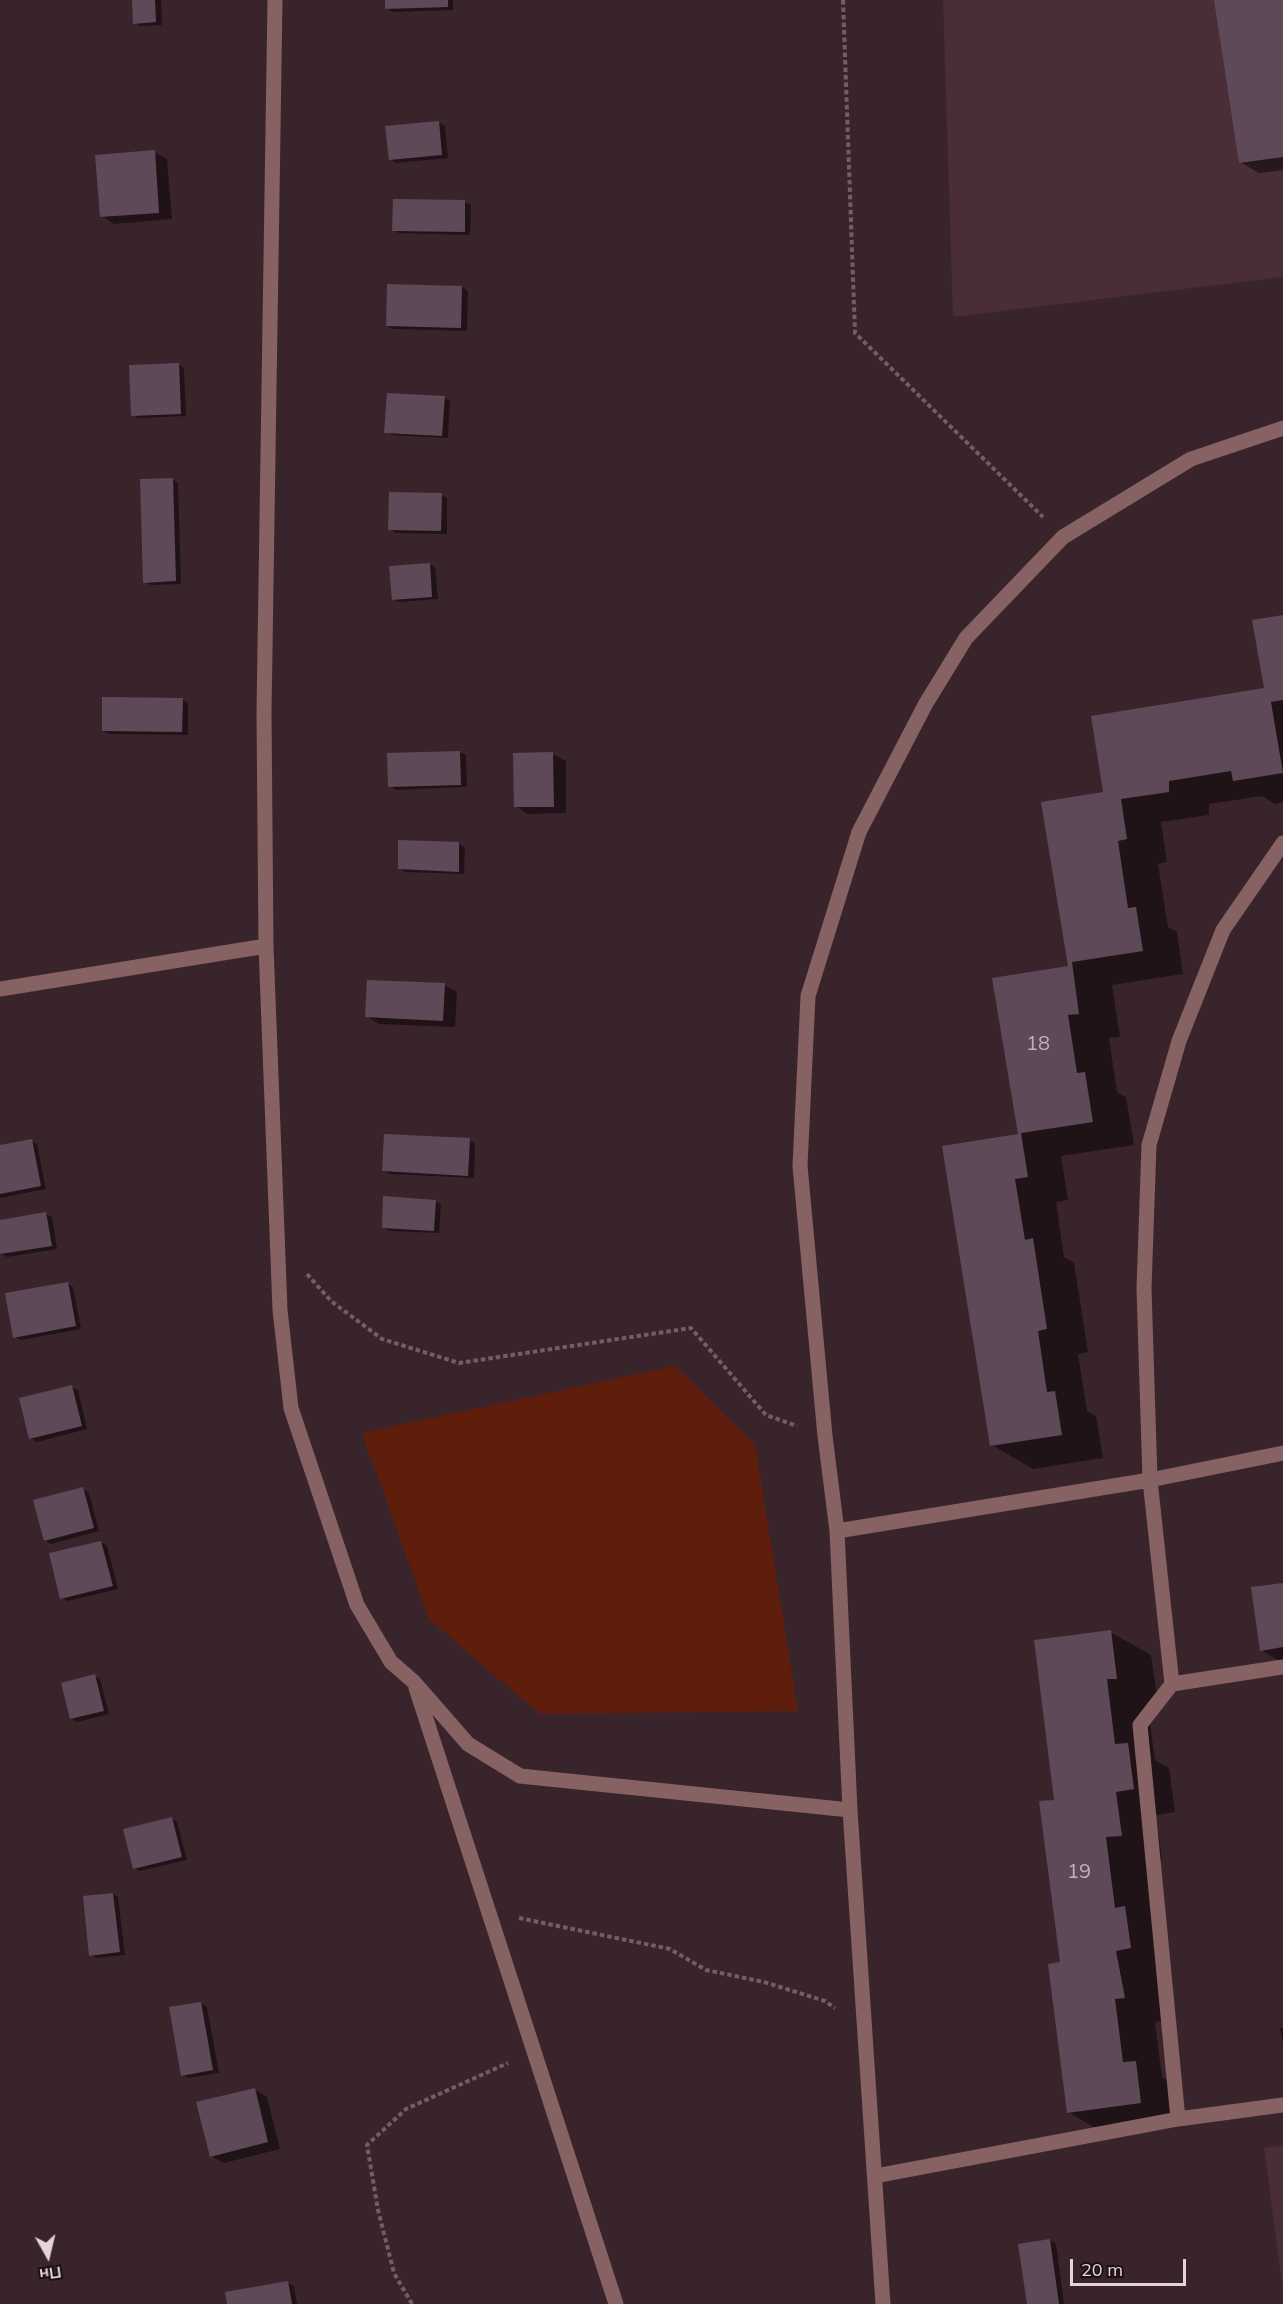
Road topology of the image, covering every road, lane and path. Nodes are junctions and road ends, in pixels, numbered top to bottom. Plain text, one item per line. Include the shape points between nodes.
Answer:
1 (275, 0) edge
2 (843, 0) edge
3 (1283, 428) edge
4 (1063, 537) junction
5 (1283, 843) edge
6 (266, 946) junction
7 (0, 989) edge
8 (278, 1239) junction
9 (825, 1436) junction
10 (1283, 1453) edge
11 (1150, 1480) junction
12 (837, 1531) junction
13 (1283, 1667) edge
14 (414, 1682) junction
15 (1172, 1684) junction
16 (850, 1810) junction
17 (488, 1912) junction
18 (865, 2032) junction
19 (534, 2051) junction
20 (1283, 2105) edge
21 (1178, 2119) junction
22 (875, 2176) junction
23 (412, 2304) edge
24 (616, 2304) edge
25 (883, 2304) edge

1 - 6 street via 264,713
2 - 4 path via 855,333
3 - 4 street via 1191,459
4 - 9 street via 966,638 925,705 859,831 808,996 800,1166
5 - 11 street via 1223,930 1179,1041 1149,1145 1144,1288
6 - 7 street
6 - 8 street
8 - 9 path via 331,1301 382,1339 459,1363 691,1328 766,1415
8 - 14 street via 280,1310 291,1408 357,1605 391,1662
9 - 12 street
10 - 11 street
11 - 12 street
11 - 15 street
12 - 16 street
13 - 15 street
14 - 16 street via 468,1744 520,1776
14 - 17 street
15 - 21 street via 1140,1725
16 - 18 street
17 - 18 path via 670,1949 705,1970 764,1982 825,2001
17 - 19 street
18 - 22 street
19 - 23 path via 406,2109 367,2145 394,2273
19 - 24 street
20 - 21 street
21 - 22 street
22 - 25 street

